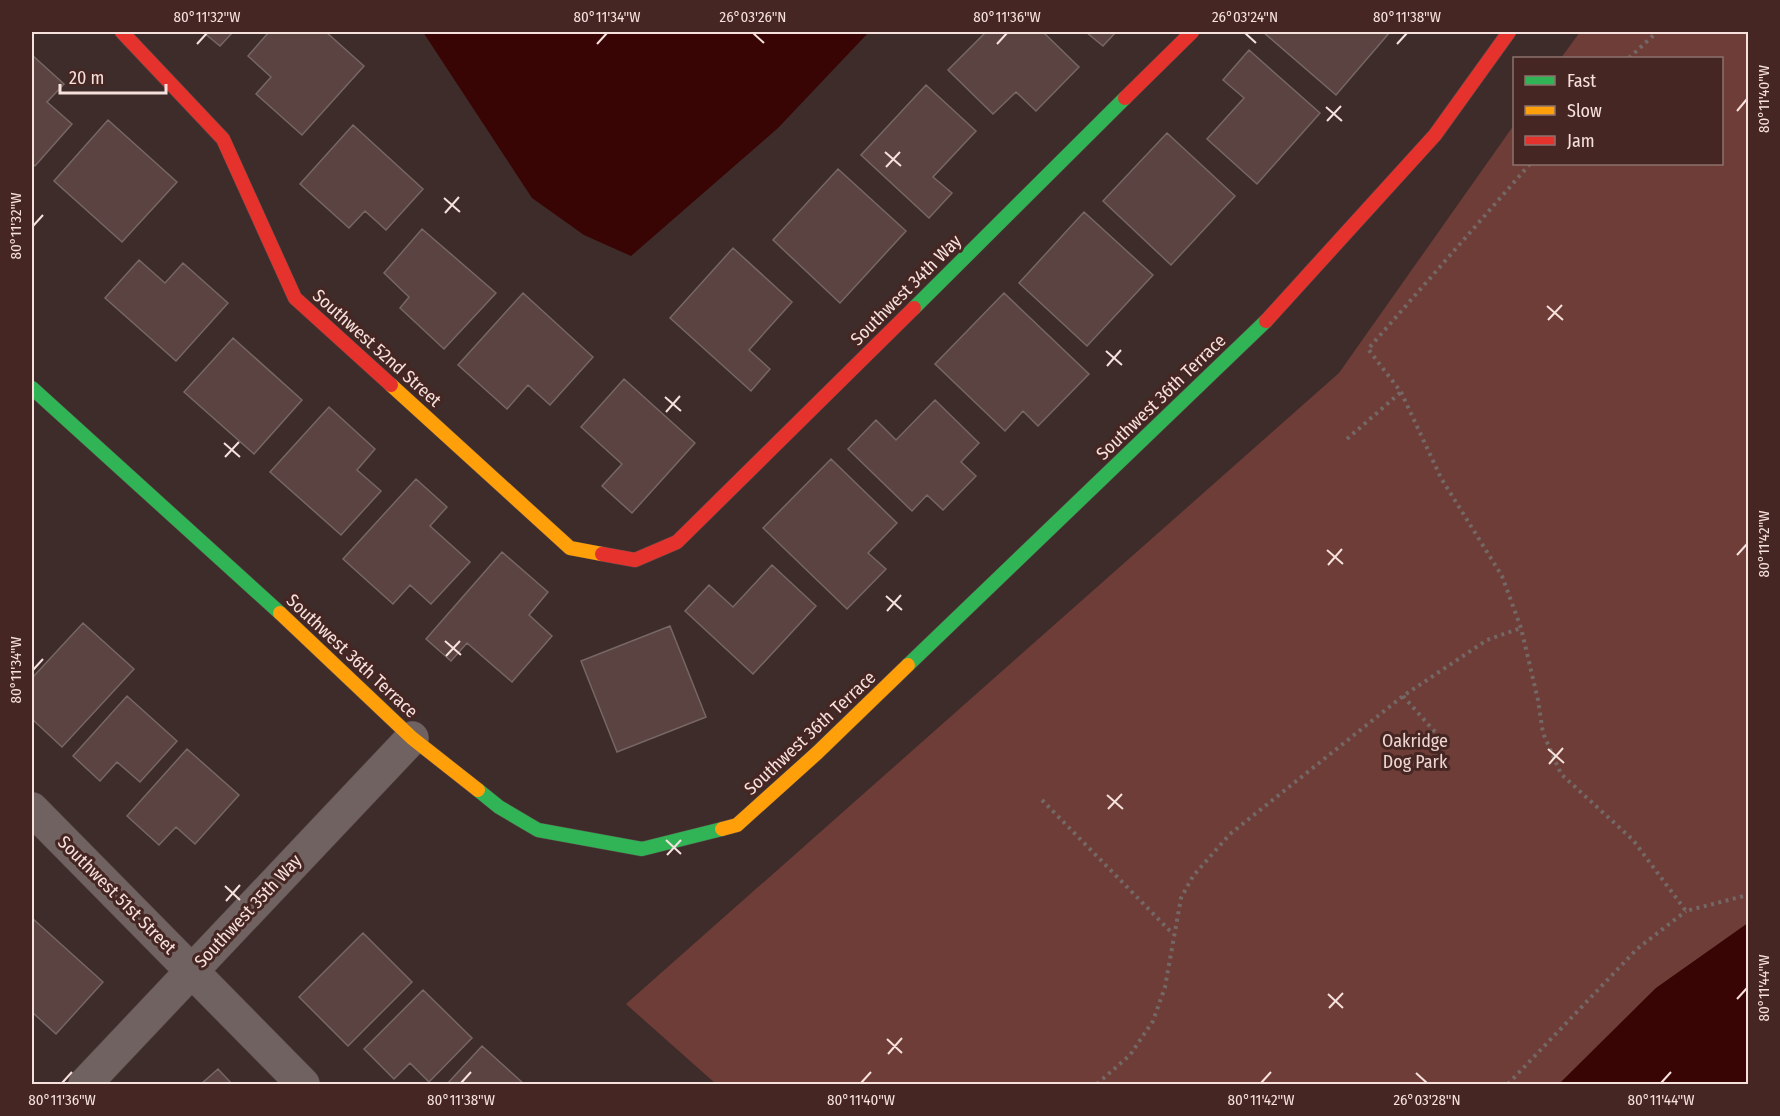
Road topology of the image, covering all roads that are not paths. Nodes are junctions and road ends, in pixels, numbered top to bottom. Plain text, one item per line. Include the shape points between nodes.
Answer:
1 (122, 32) edge
2 (1191, 32) edge
3 (1509, 32) edge
4 (32, 388) edge
5 (635, 560) joint
6 (412, 738) junction
7 (32, 809) edge
8 (192, 971) junction
9 (85, 1084) edge
10 (303, 1084) edge

1 - 5 street, Southwest 52nd Street via 223,139 295,298 570,548
2 - 5 street, Southwest 34th Way via 677,542
3 - 6 street, Southwest 36th Terrace via 1435,135 1275,314 817,753 736,825 642,849 538,831 499,807
4 - 6 street, Southwest 36th Terrace via 314,643
6 - 8 street, Southwest 35th Way
7 - 8 street, Southwest 51st Street
8 - 9 street, Southwest 35th Way
8 - 10 street, Southwest 51st Street

